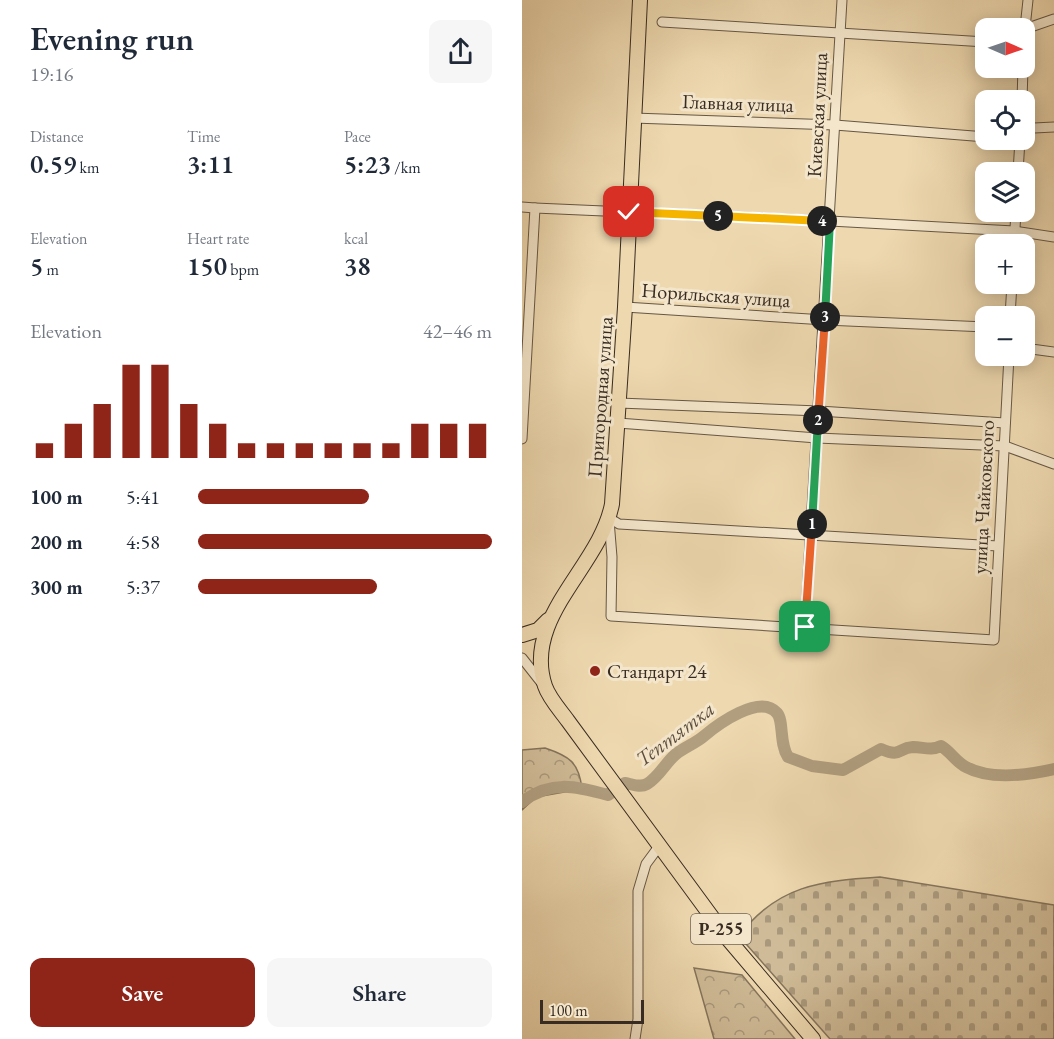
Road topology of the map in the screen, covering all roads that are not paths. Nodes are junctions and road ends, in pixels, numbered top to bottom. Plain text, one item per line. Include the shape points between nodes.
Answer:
1 (639, 0) edge
2 (842, 0) edge
3 (1028, 0) edge
4 (1026, 18) edge
5 (1054, 19) edge
6 (662, 22) dead end
7 (1035, 26) edge
8 (839, 32) junction
9 (975, 41) edge
10 (633, 118) junction
11 (835, 125) junction
12 (1054, 127) edge
13 (1035, 128) edge
14 (975, 136) edge
15 (522, 207) edge
16 (535, 208) junction
17 (629, 212) junction
18 (830, 221) junction
19 (1015, 222) edge
20 (1014, 231) junction
21 (1054, 237) edge
22 (625, 307) junction
23 (825, 320) junction
24 (975, 327) edge
25 (1035, 349) edge
26 (1054, 352) edge
27 (1008, 366) edge
28 (619, 403) junction
29 (819, 411) junction
30 (618, 423) junction
31 (1005, 423) junction
32 (817, 438) junction
33 (522, 439) edge
34 (1005, 446) junction
35 (1054, 464) edge
36 (609, 518) junction
37 (811, 536) junction
38 (998, 546) junction
39 (552, 616) junction
40 (805, 627) junction
41 (522, 636) edge
42 (522, 658) edge
43 (545, 688) junction
44 (660, 845) junction
45 (635, 1039) edge
46 (813, 1039) edge

1 - 10 highway, Пригородная улица
2 - 8 street, Киевская улица
3 - 4 street
5 - 7 street
6 - 8 street
8 - 9 street
8 - 11 street, Киевская улица
10 - 11 street, Главная улица
10 - 17 highway, Пригородная улица
11 - 14 street, Главная улица
11 - 18 street, Киевская улица
12 - 13 street
15 - 16 street
16 - 17 street
16 - 33 street
17 - 18 street
17 - 22 highway, Пригородная улица
18 - 20 street
18 - 23 street, Киевская улица
19 - 20 street
20 - 21 street
22 - 23 street, Норильская улица
22 - 28 highway, Пригородная улица
23 - 24 street, Норильская улица
23 - 29 street, Киевская улица
25 - 26 street
27 - 31 street, улица Чайковского
28 - 29 street
28 - 30 highway, Пригородная улица
29 - 31 street
29 - 32 street, Киевская улица
30 - 32 street
30 - 36 highway, Пригородная улица
31 - 34 street, улица Чайковского
32 - 34 street
32 - 37 street, Киевская улица
34 - 35 street
34 - 38 street, улица Чайковского
36 - 37 street via 619,524
36 - 39 highway, Пригородная улица via 595,549
36 - 40 street via 611,616
37 - 38 street
37 - 40 street, Киевская улица
38 - 40 street, улица Чайковского via 994,640
39 - 41 highway via 538,630
39 - 43 highway, Пригородная улица via 540,654
42 - 43 street
43 - 44 highway, Пригородная улица / Р-255
44 - 45 street via 646,864 638,891
44 - 46 highway, Р-255 via 729,939

